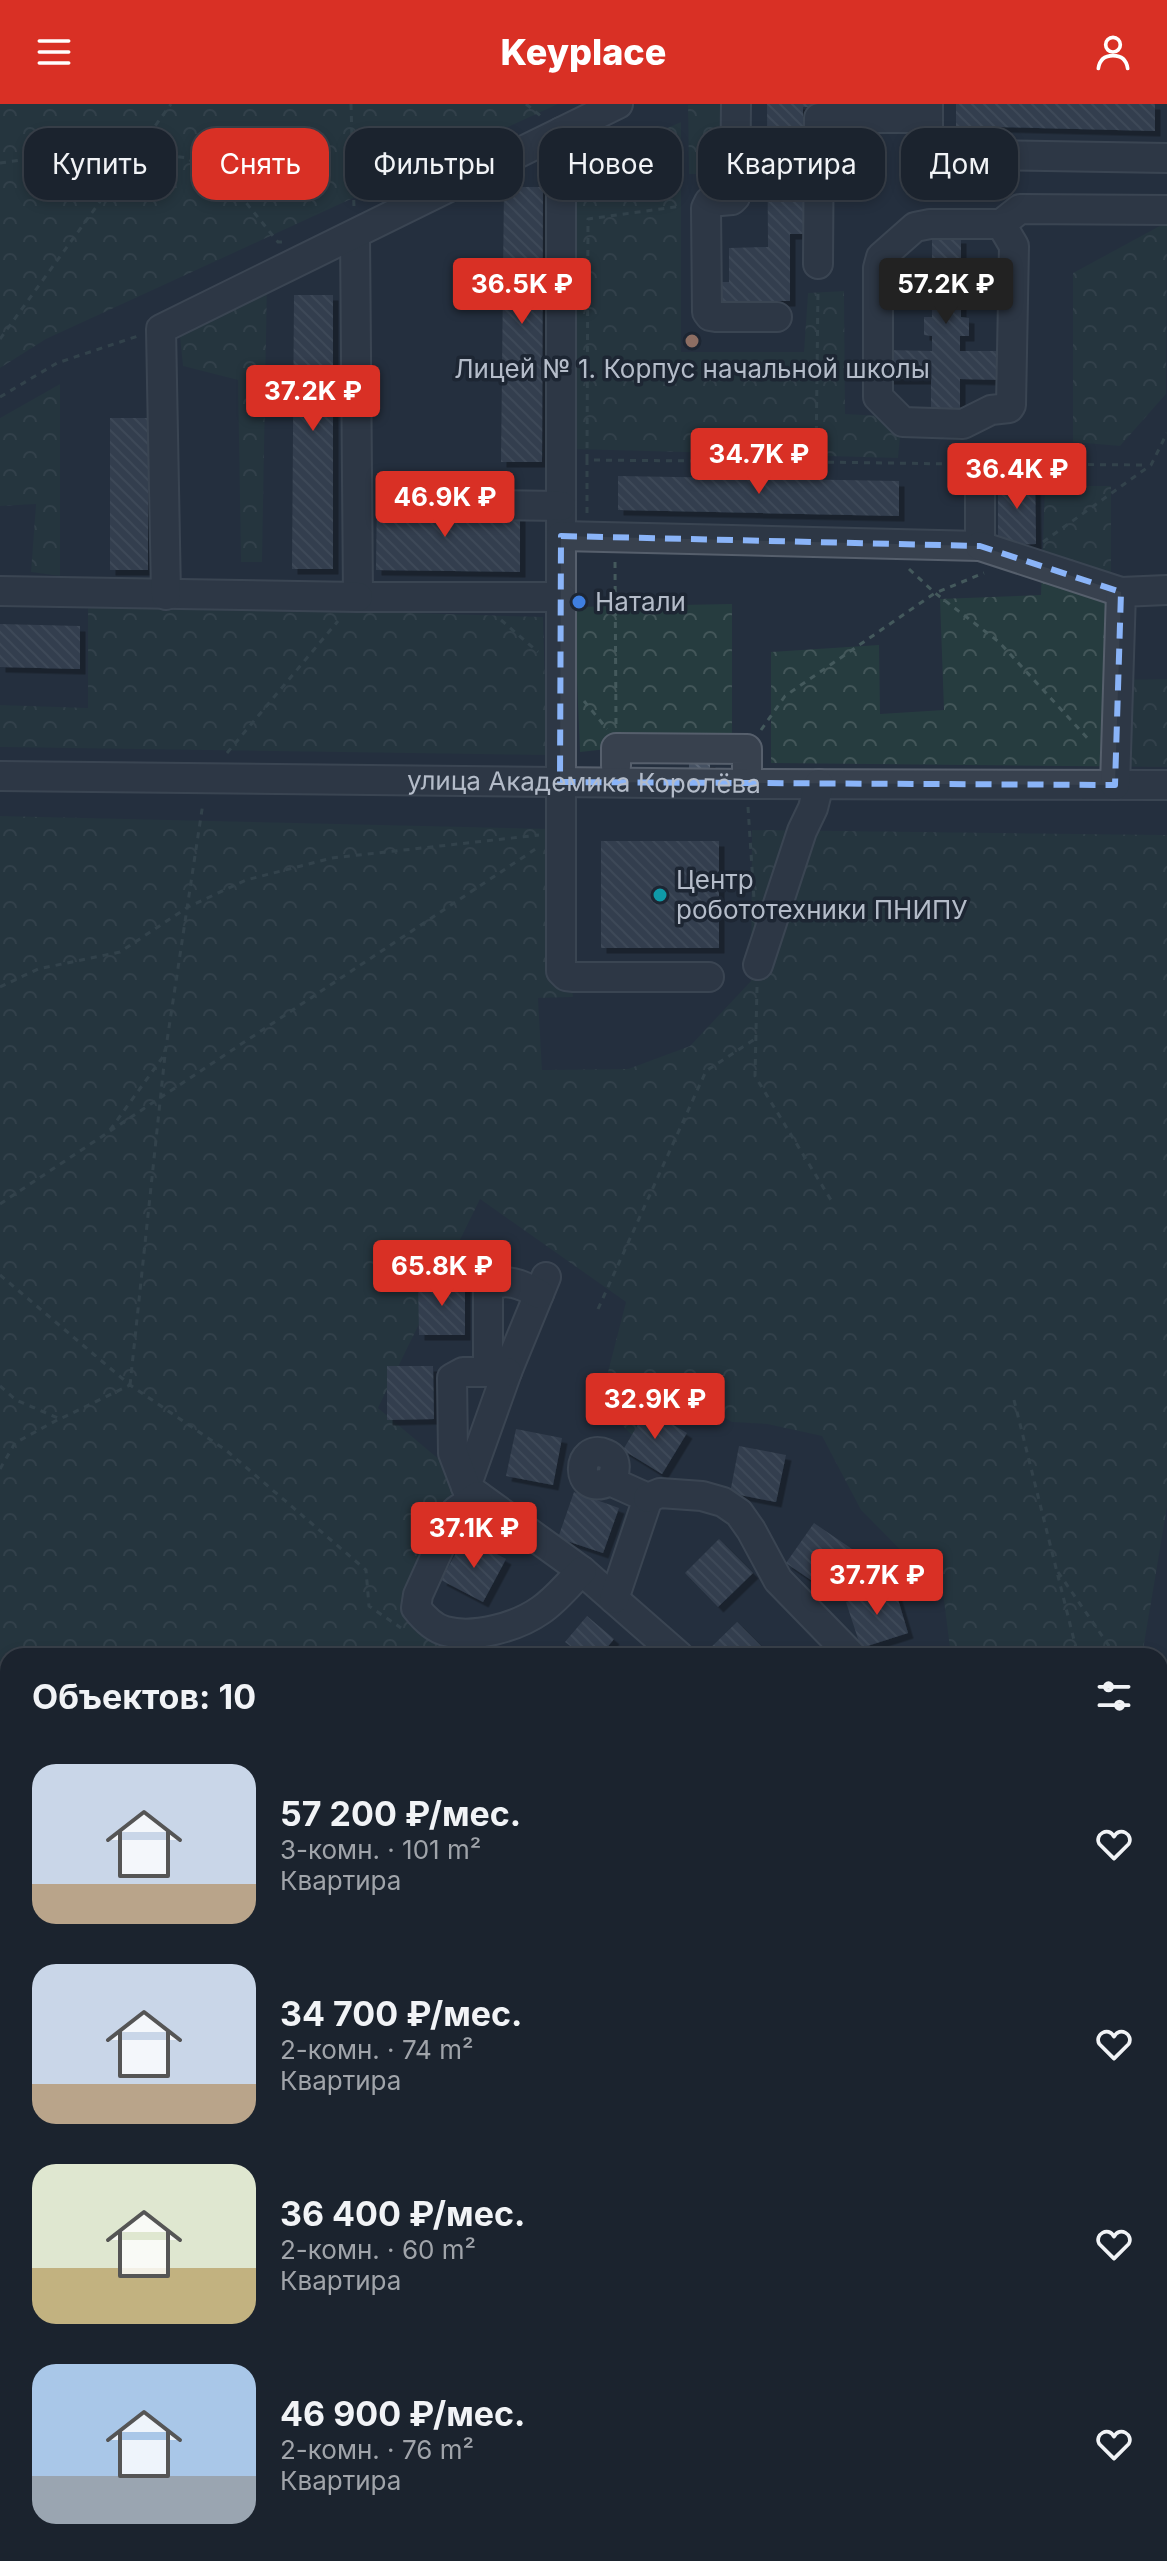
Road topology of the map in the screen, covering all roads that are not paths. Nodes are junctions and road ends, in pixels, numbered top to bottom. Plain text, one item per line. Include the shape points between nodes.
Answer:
1 (618, 104) edge
2 (736, 104) edge
3 (928, 111) edge
4 (569, 128) edge
5 (539, 143) edge
6 (1167, 158) edge
7 (561, 200) edge
8 (1167, 210) edge
9 (1001, 224) junction
10 (355, 235) junction
11 (818, 264) road end
12 (777, 317) dead end
13 (980, 464) dead end
14 (412, 504) dead end
15 (561, 506) junction
16 (574, 536) junction
17 (980, 546) junction
18 (1167, 590) edge
19 (0, 591) edge
20 (1121, 592) junction
21 (166, 595) junction
22 (358, 597) junction
23 (561, 597) junction
24 (616, 757) road end
25 (0, 776) edge
26 (1115, 777) junction
27 (560, 782) junction
28 (819, 784) junction
29 (1167, 785) edge
30 (747, 796) junction
31 (758, 965) road end
32 (709, 977) dead end
33 (498, 1372) junction
34 (610, 1481) dead end
35 (472, 1492) junction
36 (648, 1498) junction
37 (582, 1571) junction
38 (614, 1599) junction
39 (670, 1648) edge
40 (844, 1648) edge

1 - 4 street
2 - 12 street via 735,197 709,202 706,208 707,312 716,317
3 - 6 street via 928,154
3 - 11 street via 819,118
5 - 10 street
7 - 15 street
8 - 9 street via 1020,209
9 - 9 street via 922,224 881,257 877,390 883,404 903,422 963,424 1011,405 1014,246
10 - 21 street via 161,329
10 - 22 street
13 - 17 street
14 - 15 street
15 - 16 street
16 - 17 street
16 - 23 street
17 - 20 street
18 - 20 street
19 - 21 street
20 - 26 street
21 - 22 street
22 - 23 street
23 - 27 street
24 - 30 street via 747,749
25 - 27 street, улица Академика Королёва
26 - 28 street, улица Академика Королёва
26 - 29 street, улица Академика Королёва
27 - 30 street, улица Академика Королёва
27 - 32 street via 561,971 566,976
28 - 30 street, улица Академика Королёва
28 - 31 street
33 - 33 street via 542,1286 497,1283 488,1288
33 - 35 street
33 - 35 street via 463,1372 452,1378 453,1453
34 - 36 street
35 - 37 street
35 - 37 street via 456,1511 418,1595 416,1608 434,1625 454,1633 497,1631 541,1610
36 - 38 street
36 - 40 street via 660,1493 702,1496 739,1513 778,1580
37 - 38 street
38 - 39 street

